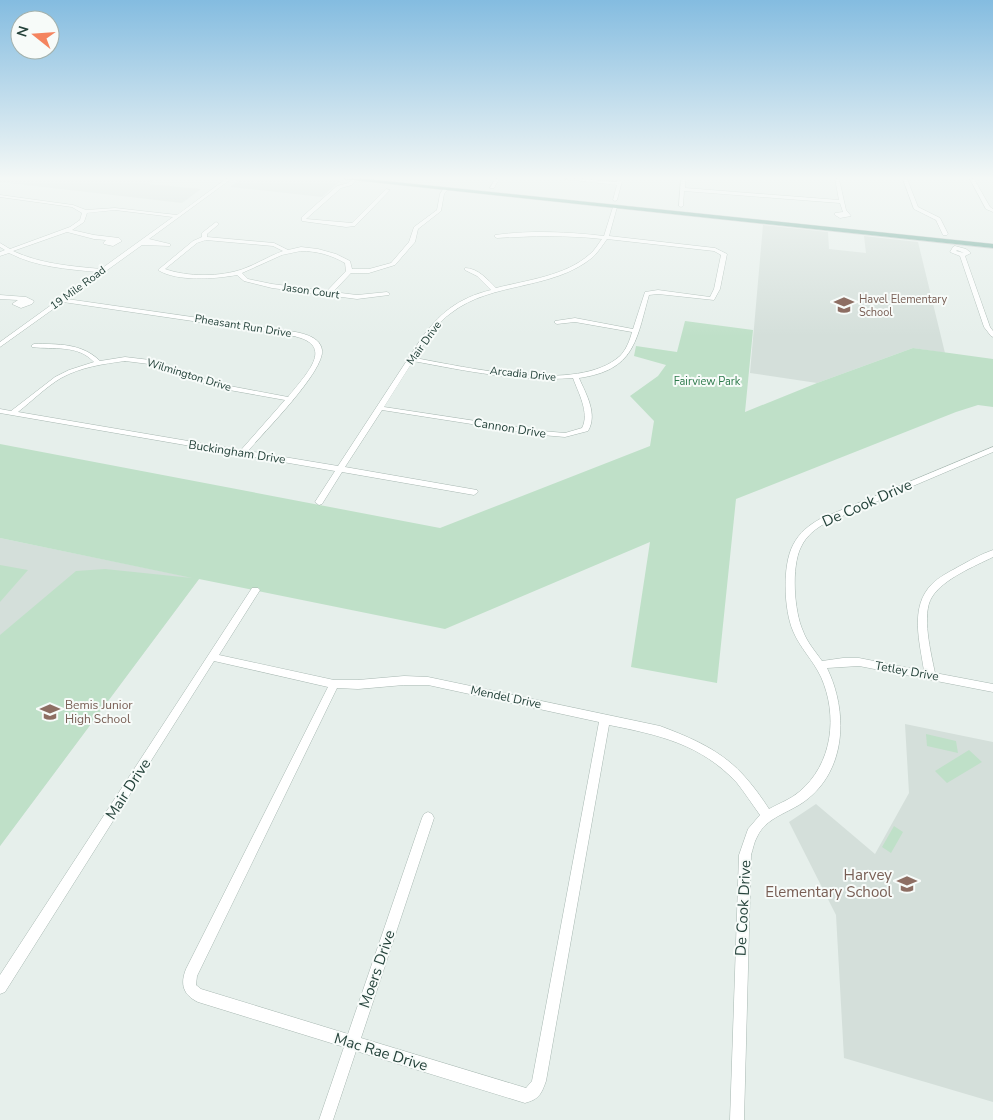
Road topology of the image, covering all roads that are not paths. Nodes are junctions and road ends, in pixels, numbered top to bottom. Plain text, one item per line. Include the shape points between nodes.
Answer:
1 (63, 231) edge
2 (72, 231) edge
3 (156, 231) edge
4 (207, 231) edge
5 (415, 231) edge
6 (607, 231) edge
7 (850, 231) edge
8 (918, 231) edge
9 (944, 234) joint
10 (496, 236) dead end
11 (205, 238) junction
12 (605, 238) junction
13 (112, 239) dead end
14 (993, 239) edge
15 (105, 240) joint
16 (143, 241) junction
17 (0, 246) edge
18 (993, 246) edge
19 (188, 247) junction
20 (8, 251) junction
21 (287, 251) junction
22 (0, 254) edge
23 (962, 255) dead end
24 (467, 269) dead end
25 (101, 271) junction
26 (349, 271) junction
27 (238, 273) junction
28 (494, 289) junction
29 (329, 293) junction
30 (387, 294) dead end
31 (0, 297) edge
32 (24, 299) dead end
33 (62, 300) junction
34 (557, 322) dead end
35 (635, 331) junction
36 (993, 334) edge
37 (0, 345) edge
38 (34, 346) dead end
39 (411, 360) junction
40 (98, 363) junction
41 (576, 378) junction
42 (290, 399) junction
43 (380, 408) junction
44 (0, 411) edge
45 (12, 413) junction
46 (993, 449) edge
47 (242, 453) junction
48 (340, 469) junction
49 (474, 492) dead end
50 (319, 502) dead end
51 (993, 553) edge
52 (255, 590) dead end
53 (212, 657) junction
54 (820, 665) junction
55 (930, 675) junction
56 (334, 684) junction
57 (993, 688) edge
58 (605, 719) junction
59 (768, 816) junction
60 (428, 818) dead end
61 (0, 987) edge
62 (352, 1043) junction
63 (326, 1120) edge
64 (737, 1120) edge

1 - 20 street
2 - 15 street
3 - 16 street, 19 Mile Road
4 - 11 street
5 - 26 street via 412,242 393,264 370,271
6 - 12 street, Mair Drive
7 - 18 main road
8 - 9 main road
9 - 14 main road
10 - 12 street via 559,234
11 - 19 street
11 - 21 street via 274,245
12 - 28 street, Mair Drive via 589,257 561,274
12 - 35 street, Arcadia Drive via 721,251 724,254 712,299 649,291
13 - 15 street via 119,241 111,244
16 - 19 street
16 - 25 street, 19 Mile Road
17 - 20 street
19 - 27 street via 161,270 196,276
20 - 22 street
20 - 25 street via 36,263
21 - 26 street via 319,250 348,262
21 - 27 street
23 - 36 street via 987,327
24 - 28 street
25 - 33 street, 19 Mile Road
26 - 29 street
27 - 29 street, Jason Court via 246,280 266,285
28 - 39 street, Mair Drive via 450,310 432,329
29 - 30 street, Jason Court via 362,297
31 - 32 street via 15,301 17,306 31,302
33 - 37 street, 19 Mile Road
33 - 42 street, Pheasant Run Drive via 305,337 318,346 320,355
34 - 35 street via 575,320
35 - 41 street, Arcadia Drive via 628,351 619,361 604,370
38 - 40 street via 82,351 89,353
39 - 41 street, Arcadia Drive via 534,377
39 - 43 street, Mair Drive
40 - 42 street, Wilmington Drive via 143,361 218,386
40 - 45 street, Wilmington Drive via 63,375
41 - 43 street, Cannon Drive via 590,422 585,429 565,435
42 - 47 street, Pheasant Run Drive
43 - 48 street, Mair Drive
44 - 45 street, Buckingham Drive
45 - 47 street, Buckingham Drive
46 - 54 street, De Cook Drive via 823,521 803,536 793,555 792,612 802,641
47 - 48 street, Buckingham Drive
48 - 49 street, Buckingham Drive
48 - 50 street, Mair Drive
51 - 55 street via 941,580 924,598 921,617
52 - 53 street, Mair Drive
53 - 56 street, Mendel Drive
53 - 61 street, Mair Drive
54 - 55 street, Tetley Drive via 859,662
54 - 59 street, De Cook Drive via 830,687 836,717 830,759 823,775 811,788
55 - 57 street, Tetley Drive
56 - 58 street, Mendel Drive via 353,686 403,680 428,681
56 - 62 street, Mac Rae Drive via 191,974 189,986 198,995
58 - 59 street, Mendel Drive via 660,731 698,746 741,780
58 - 62 street, Mac Rae Drive via 536,1090 531,1095 518,1095
59 - 64 street, De Cook Drive via 757,826 745,855
60 - 62 street, Moers Drive
62 - 63 street, Moers Drive

